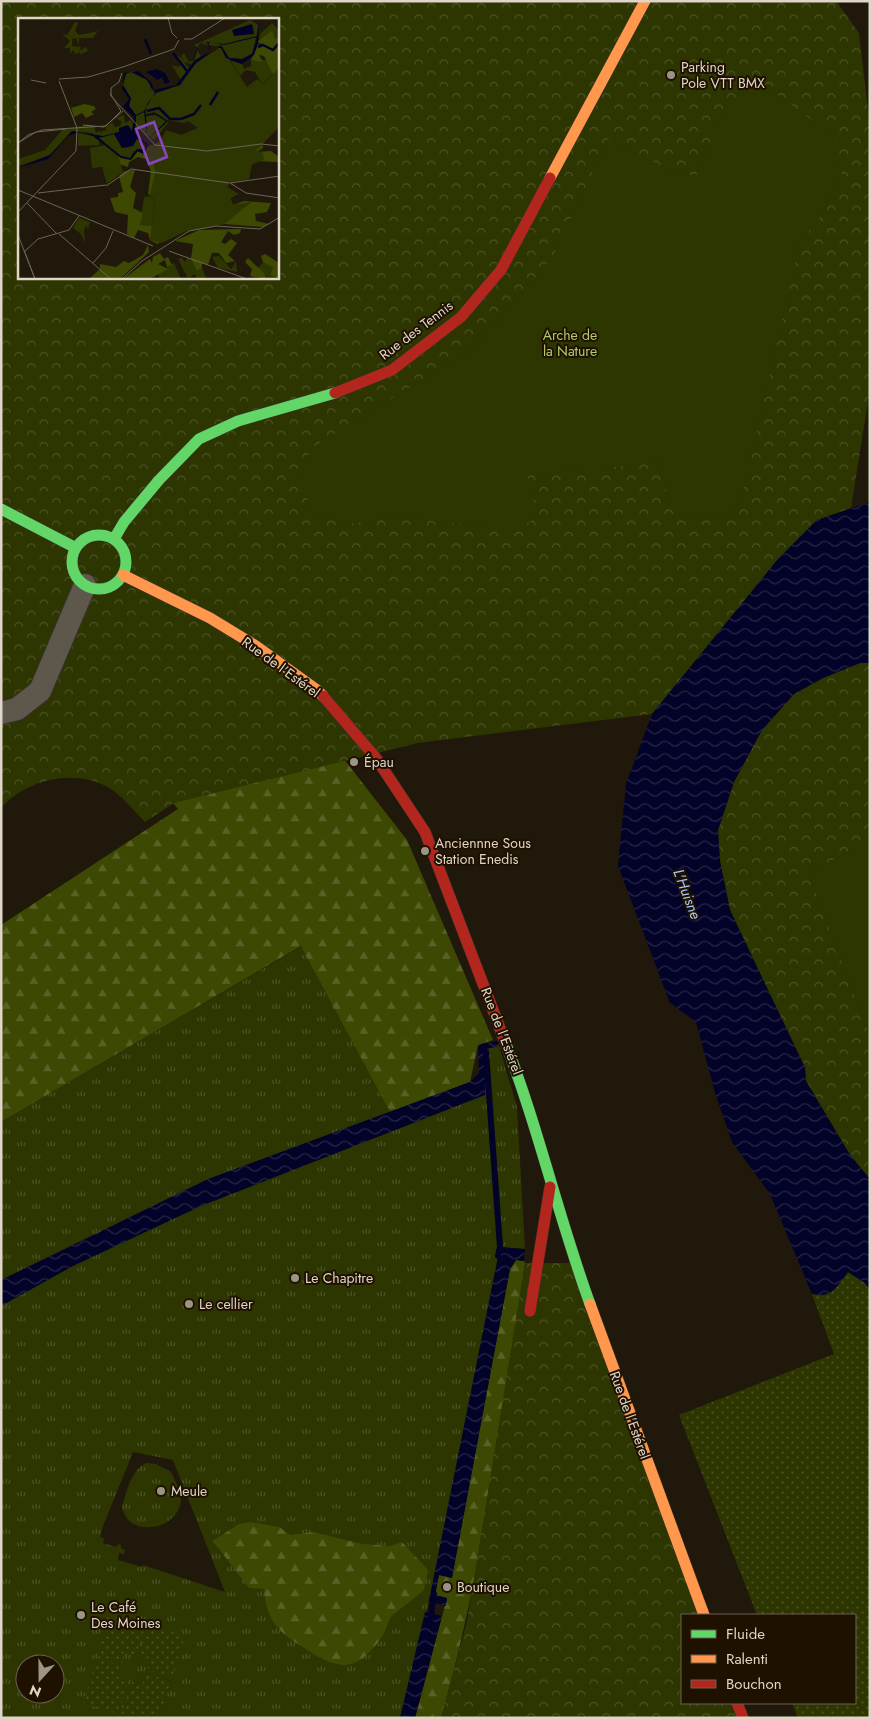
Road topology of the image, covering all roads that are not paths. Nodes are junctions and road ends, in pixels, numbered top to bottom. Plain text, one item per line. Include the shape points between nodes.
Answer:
1 (645, 1) edge
2 (1, 509) edge
3 (114, 539) junction
4 (76, 548) junction
5 (123, 575) junction
6 (85, 585) junction
7 (1, 714) edge
8 (551, 1180) junction
9 (530, 1311) dead end
10 (704, 1614) edge
11 (737, 1704) edge
12 (743, 1718) edge

1 - 3 street, Rue des Tennis via 501,270 461,317 392,370 335,393 238,422 199,439 159,480
2 - 4 street
3 - 4 street via 96,535 88,537
3 - 5 street via 126,554
4 - 6 street via 73,566
5 - 6 street via 104,588
5 - 8 street, Rue de l'Estérel via 210,618 302,679 317,690 376,758 425,832 527,1098
6 - 7 street via 40,691 17,709
8 - 9 street
8 - 10 street, Rue de l'Estérel via 579,1272
11 - 12 street

